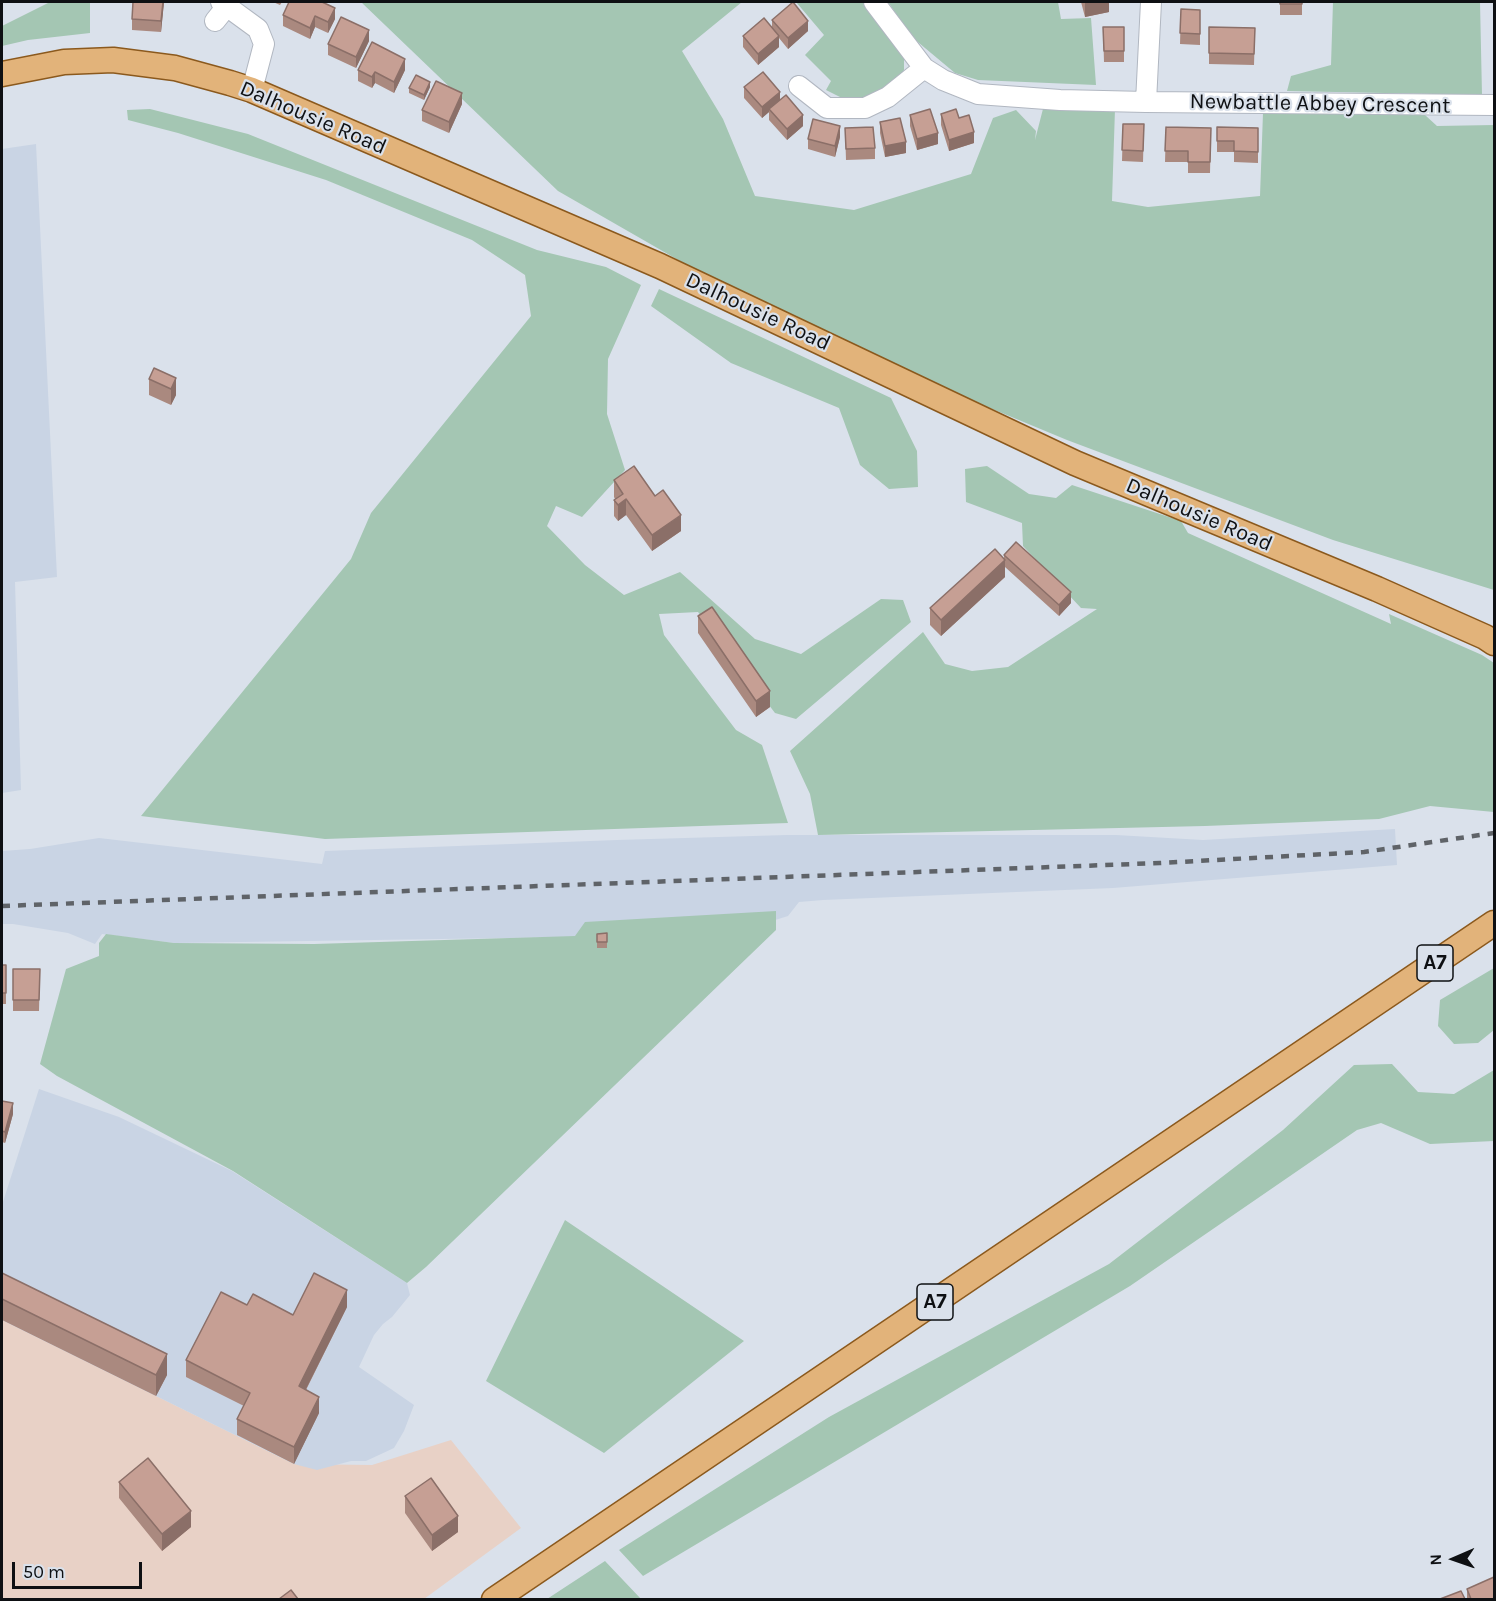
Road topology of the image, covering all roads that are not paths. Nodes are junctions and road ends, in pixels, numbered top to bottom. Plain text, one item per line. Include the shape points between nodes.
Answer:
1 (874, 2) edge
2 (1151, 2) edge
3 (221, 10) edge
4 (924, 68) junction
5 (2, 74) edge
6 (799, 86) dead end
7 (252, 90) junction
8 (1146, 102) junction
9 (1494, 105) edge
10 (1494, 643) edge
11 (1494, 924) edge
12 (494, 1599) edge

1 - 4 street, Newbattle Abbey Crescent
2 - 8 street
3 - 7 street via 258,30 264,44
4 - 6 street via 888,97 865,108 826,108
4 - 8 street, Newbattle Abbey Crescent via 978,94
5 - 7 main road, Dalhousie Road via 64,62 113,60 175,68
7 - 10 main road, Dalhousie Road via 618,247 1075,463 1377,589
8 - 9 street, Newbattle Abbey Crescent
11 - 12 main road, A7

